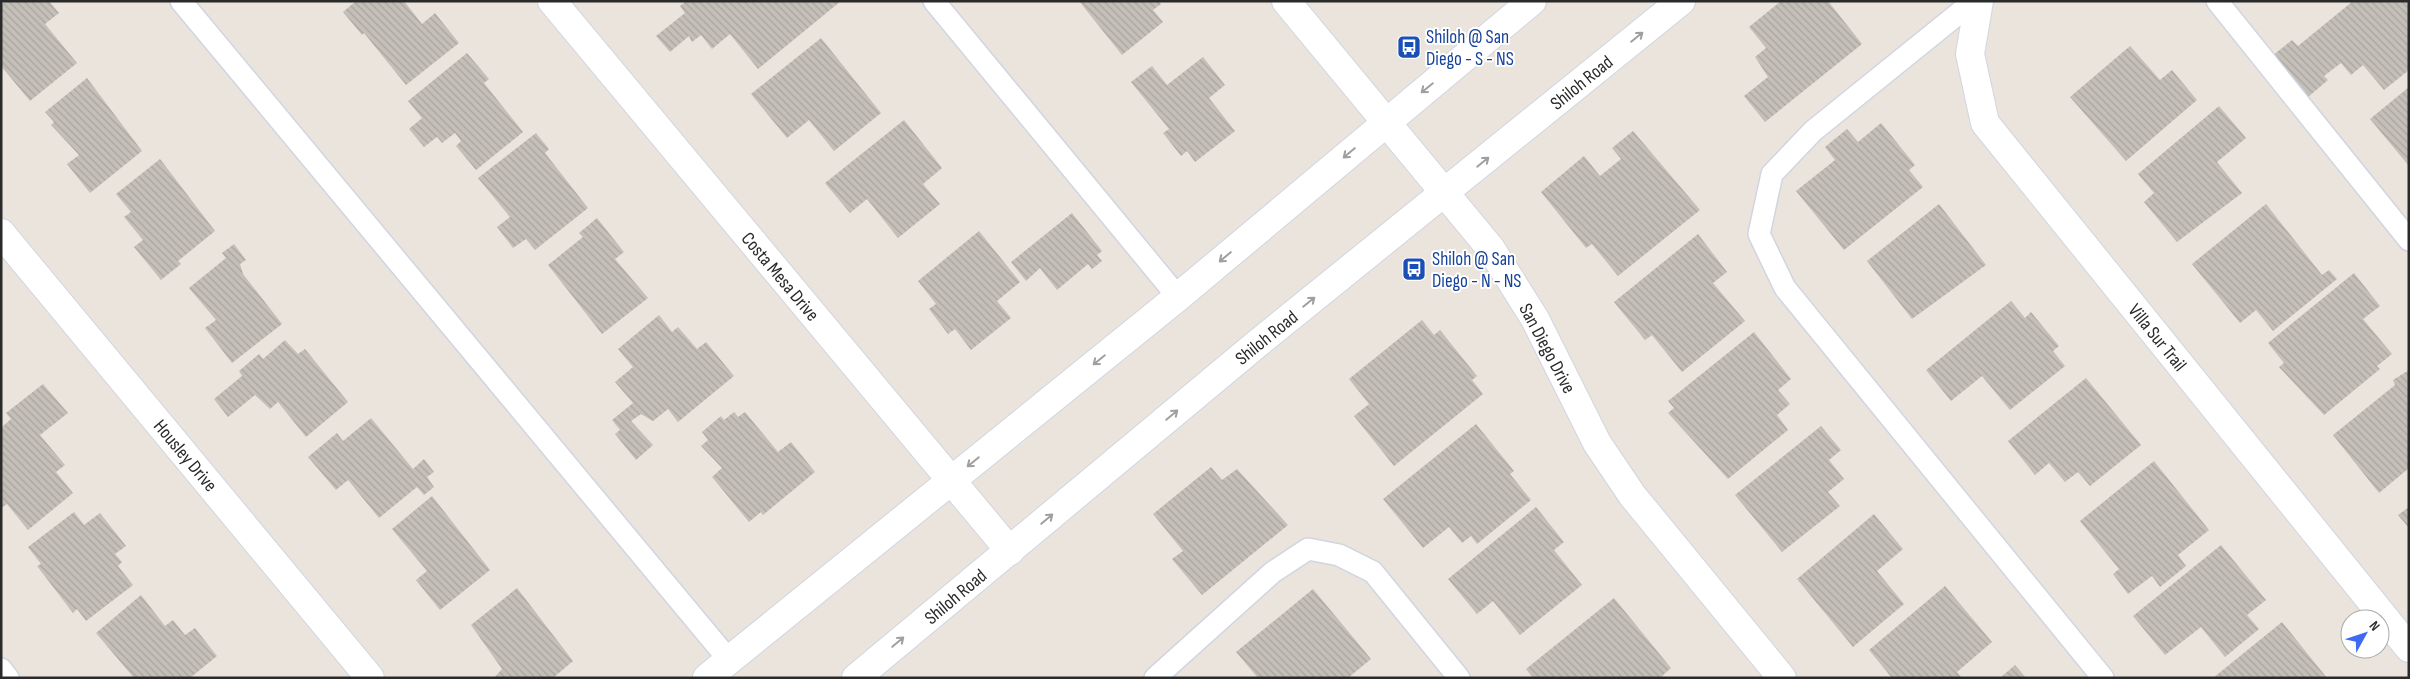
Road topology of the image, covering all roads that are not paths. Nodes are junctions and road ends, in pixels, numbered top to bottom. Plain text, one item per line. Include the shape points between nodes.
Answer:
1 (181, 1) edge
2 (552, 1) edge
3 (934, 1) edge
4 (1286, 1) edge
5 (1532, 1) edge
6 (1681, 1) edge
7 (1974, 1) edge
8 (1979, 1) edge
9 (2217, 1) edge
10 (1387, 121) junction
11 (1445, 192) junction
12 (1, 233) edge
13 (2409, 240) edge
14 (1178, 297) junction
15 (951, 480) junction
16 (1010, 551) junction
17 (2409, 648) edge
18 (729, 660) junction
19 (1, 669) edge
20 (8, 678) edge
21 (370, 678) edge
22 (707, 678) edge
23 (856, 678) edge
24 (1155, 678) edge
25 (1459, 678) edge
26 (1782, 678) edge
27 (2103, 678) edge

1 - 18 lane
2 - 15 street, Costa Mesa Drive
3 - 14 lane
4 - 10 street, San Diego Drive
5 -> 10 street
11 -> 6 street, Shiloh Road
7 - 27 lane via 1813,131 1772,174 1759,234 1785,288
8 - 17 street, Villa Sur Trail via 1970,54 1985,122
9 - 13 lane
10 - 11 street, San Diego Drive
10 -> 14 street
16 -> 11 street, Shiloh Road via 1258,343
11 - 26 street, San Diego Drive via 1491,249 1535,319 1596,443 1632,495
12 - 21 street, Housley Drive
14 -> 15 street
15 - 16 street, Costa Mesa Drive
15 - 18 street
23 -> 16 street, Shiloh Road
18 - 22 street
19 - 20 lane
24 - 25 lane via 1273,572 1308,549 1339,555 1373,572

